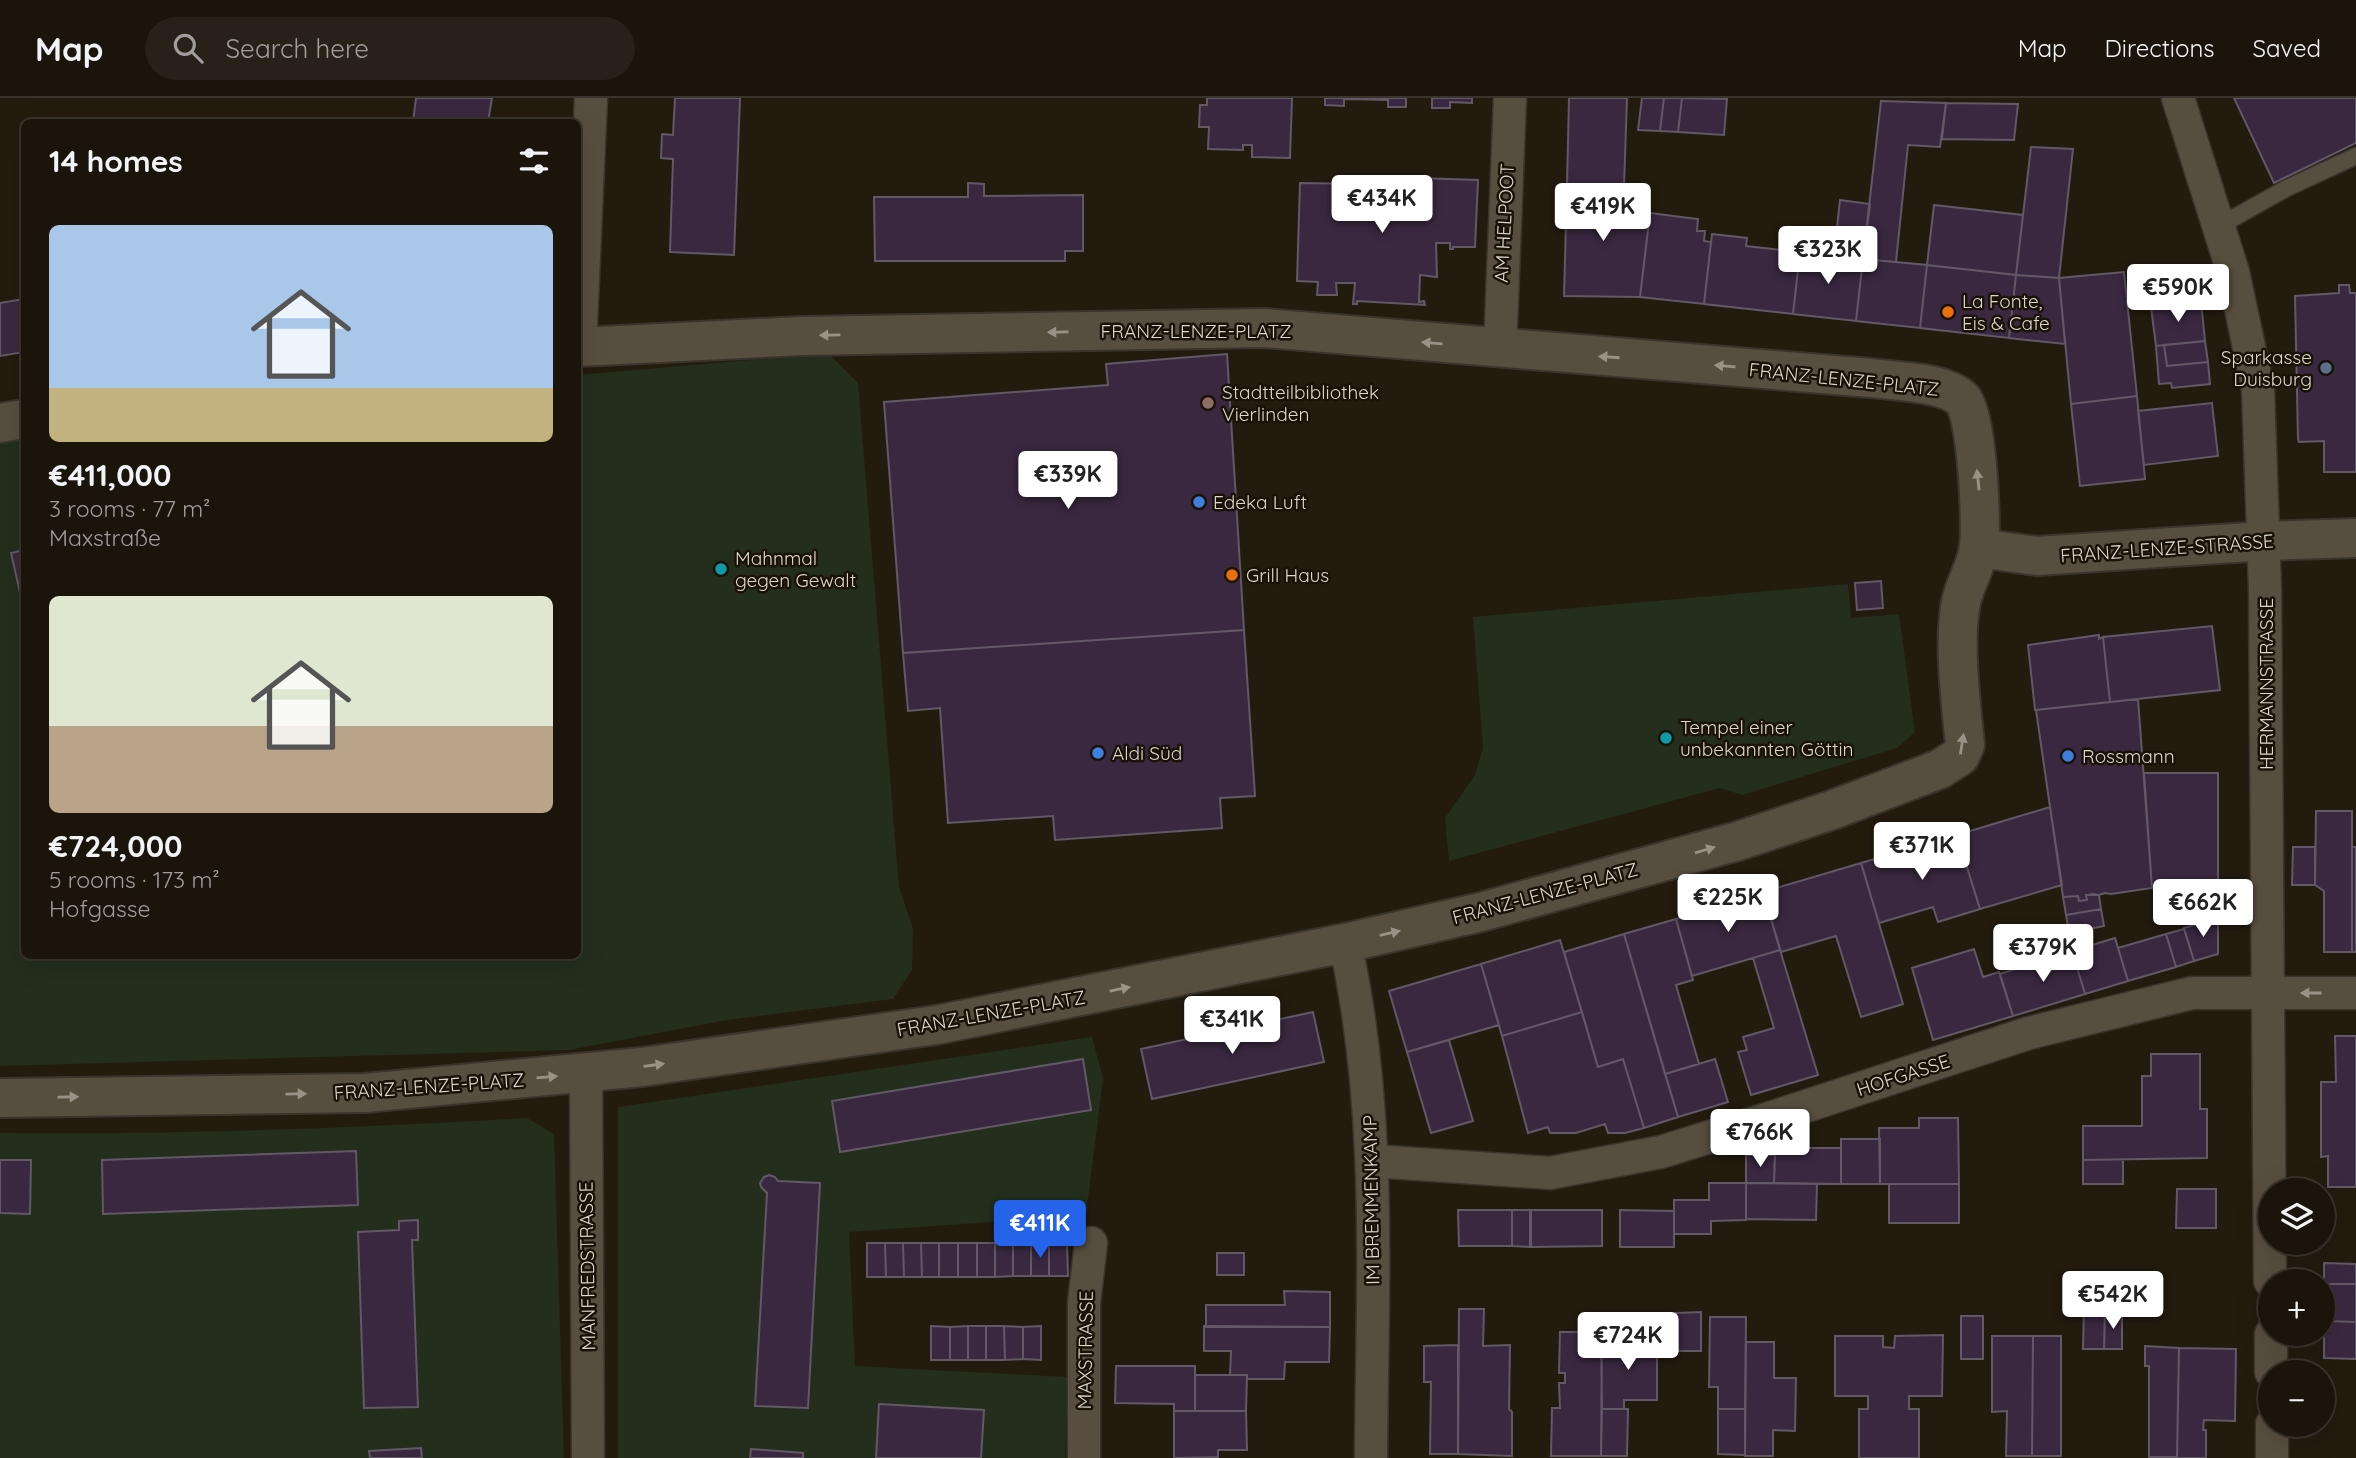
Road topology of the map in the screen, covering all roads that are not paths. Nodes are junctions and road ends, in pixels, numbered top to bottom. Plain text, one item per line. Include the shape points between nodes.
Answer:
1 (591, 98) edge
2 (1510, 98) edge
3 (2178, 98) edge
4 (2356, 156) edge
5 (2219, 226) junction
6 (581, 306) edge
7 (581, 347) edge
8 (1500, 349) junction
9 (21, 420) edge
10 (0, 423) edge
11 (2356, 538) edge
12 (2264, 541) junction
13 (1979, 548) junction
14 (1345, 943) junction
15 (2267, 993) junction
16 (2356, 993) edge
17 (586, 1073) junction
18 (0, 1098) edge
19 (1373, 1161) junction
20 (1091, 1243) dead end
21 (2270, 1269) edge
22 (2272, 1437) edge
23 (588, 1458) edge
24 (1084, 1458) edge
25 (1371, 1458) edge
26 (2272, 1458) edge

1 - 6 street
2 - 8 street, AM HELPOOT
3 - 5 street, HERMANNSTRASSE
4 - 5 lane
5 - 12 street, HERMANNSTRASSE via 2258,389
8 -> 7 street, FRANZ-LENZE-PLATZ via 1264,328 802,336
13 -> 8 street, FRANZ-LENZE-PLATZ via 1974,442 1965,402 1955,393 1871,378
9 - 10 street
11 - 12 street, FRANZ-LENZE-STRASSE
12 - 13 street, FRANZ-LENZE-STRASSE via 2036,556
12 - 15 street, HERMANNSTRASSE
14 -> 13 street, FRANZ-LENZE-PLATZ via 1481,912 1738,841 1952,763 1965,745 1961,601
17 -> 14 street, FRANZ-LENZE-PLATZ via 936,1025
14 - 19 street, IM BREMMENKAMP via 1367,1074
16 -> 15 street, HOFGASSE
15 - 19 street, HOFGASSE via 2192,993 2029,1033 1661,1152 1562,1171
15 - 21 street, HERMANNSTRASSE
18 -> 17 street, FRANZ-LENZE-PLATZ via 365,1093
17 - 23 street, MANFREDSTRASSE
19 - 25 street, IM BREMMENKAMP
20 - 24 street, MAXSTRASSE via 1084,1303
22 - 26 street

